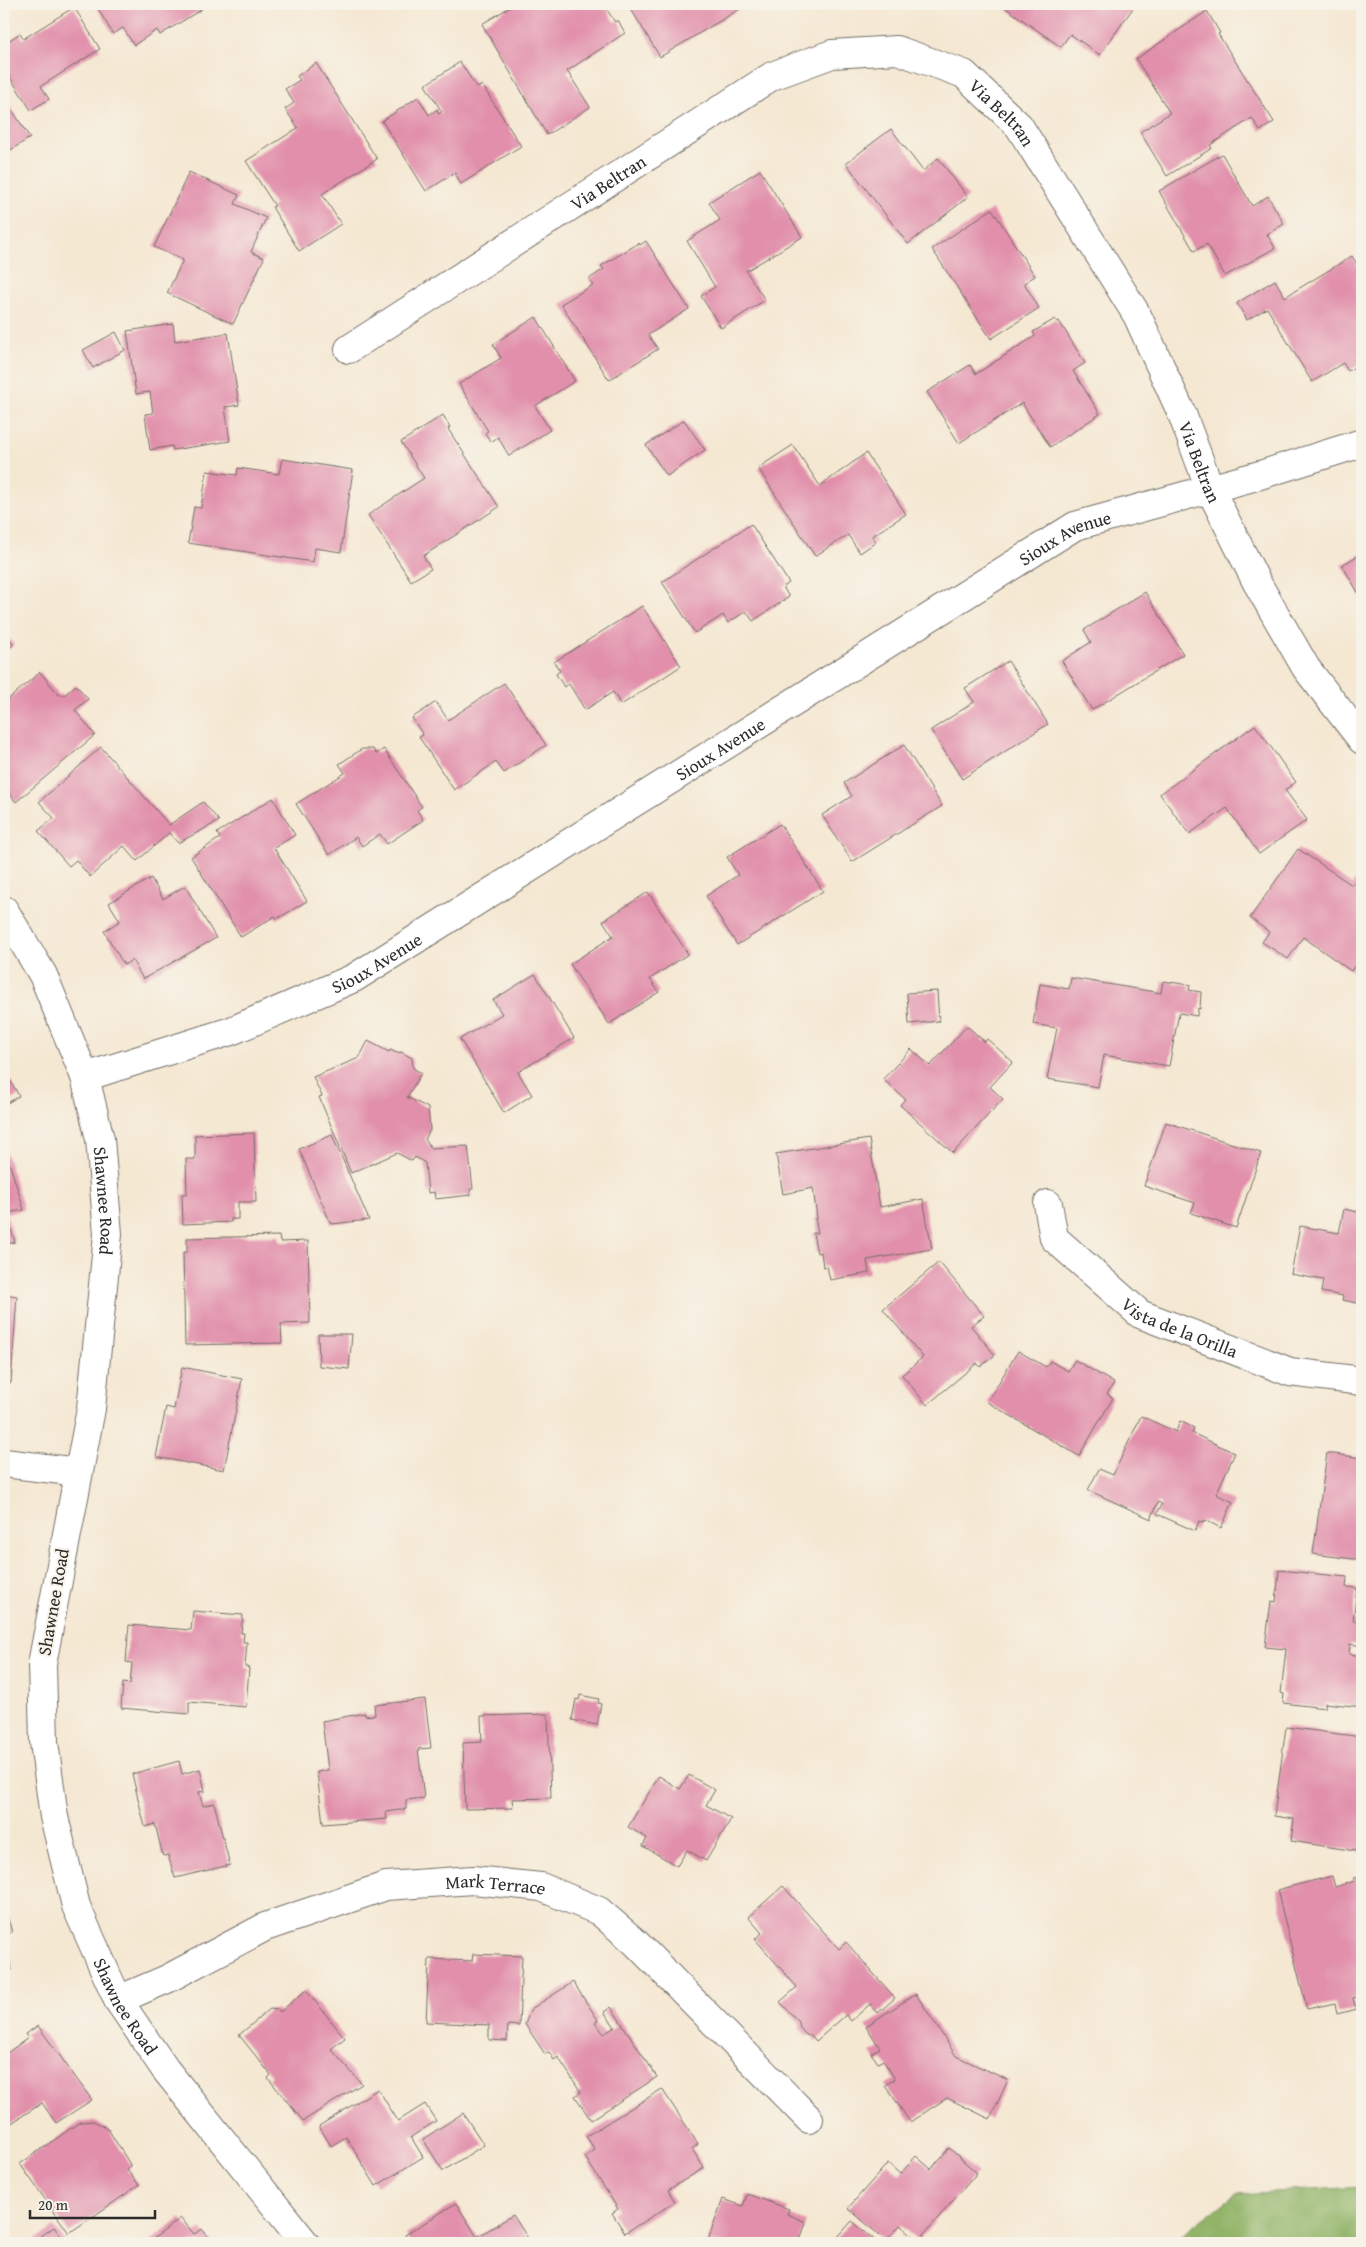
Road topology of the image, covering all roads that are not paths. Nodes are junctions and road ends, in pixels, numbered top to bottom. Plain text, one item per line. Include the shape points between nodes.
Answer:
1 (349, 349) dead end
2 (1362, 443) edge
3 (1210, 489) junction
4 (1362, 740) edge
5 (4, 910) edge
6 (85, 1077) junction
7 (1048, 1204) dead end
8 (1362, 1381) edge
9 (4, 1463) edge
10 (78, 1472) junction
11 (118, 2000) junction
12 (809, 2119) dead end
13 (305, 2243) edge

1 - 3 street, Via Beltran via 772,76 832,54 897,50 964,74 1019,126 1137,316 1182,414
2 - 3 street, Sioux Avenue
3 - 4 street, Via Beltran via 1256,581 1306,668
3 - 6 street, Sioux Avenue via 1075,526 354,978 231,1031
5 - 6 street, Shawnee Road via 43,975
6 - 10 street, Shawnee Road via 100,1139 108,1234 90,1409
7 - 8 street, Vista de la Orilla via 1054,1238 1140,1314 1290,1372
9 - 10 street
10 - 11 street, Shawnee Road via 42,1664 44,1742 54,1817 76,1906
11 - 12 street, Mark Terrace via 167,1979 266,1927 386,1886 473,1880 541,1887 599,1911 635,1942
11 - 13 street, Shawnee Road via 164,2069

